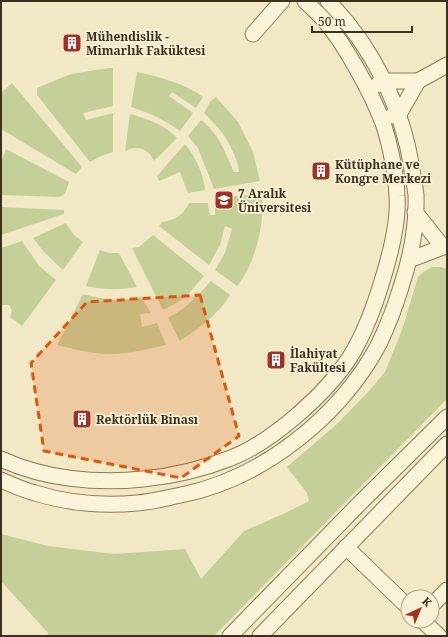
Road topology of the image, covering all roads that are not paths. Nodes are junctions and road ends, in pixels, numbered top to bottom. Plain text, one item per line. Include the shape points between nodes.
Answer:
1 (282, 1) edge
2 (305, 1) edge
3 (328, 1) edge
4 (253, 34) dead end
5 (447, 65) edge
6 (384, 81) junction
7 (418, 81) junction
8 (368, 91) junction
9 (399, 114) junction
10 (381, 120) junction
11 (415, 212) junction
12 (445, 249) edge
13 (409, 260) junction
14 (380, 287) junction
15 (399, 292) junction
16 (447, 417) edge
17 (447, 444) edge
18 (1, 459) edge
19 (1, 480) edge
20 (346, 547) junction
21 (400, 599) edge
22 (432, 629) edge
23 (230, 636) edge
24 (260, 636) edge
25 (439, 636) edge

1 - 4 street
2 - 8 street via 325,21
3 - 6 street via 366,48
5 - 7 street
6 - 7 street
6 - 8 street
6 - 9 street
7 - 9 street
8 - 10 street
9 - 10 street
9 - 11 street via 409,150 416,193
10 - 14 street via 393,166 397,198 394,234
11 - 12 street
11 - 13 street
12 - 13 street
13 - 15 street
14 - 15 street
14 - 18 street via 358,341 343,368 293,420 233,458 180,474 119,482 71,478 17,466
15 - 19 street via 378,345 342,398 329,413 286,449 254,468 185,495 137,503 106,504 56,498
16 - 23 street
17 - 20 street
20 - 21 street
20 - 24 street
22 - 25 street

